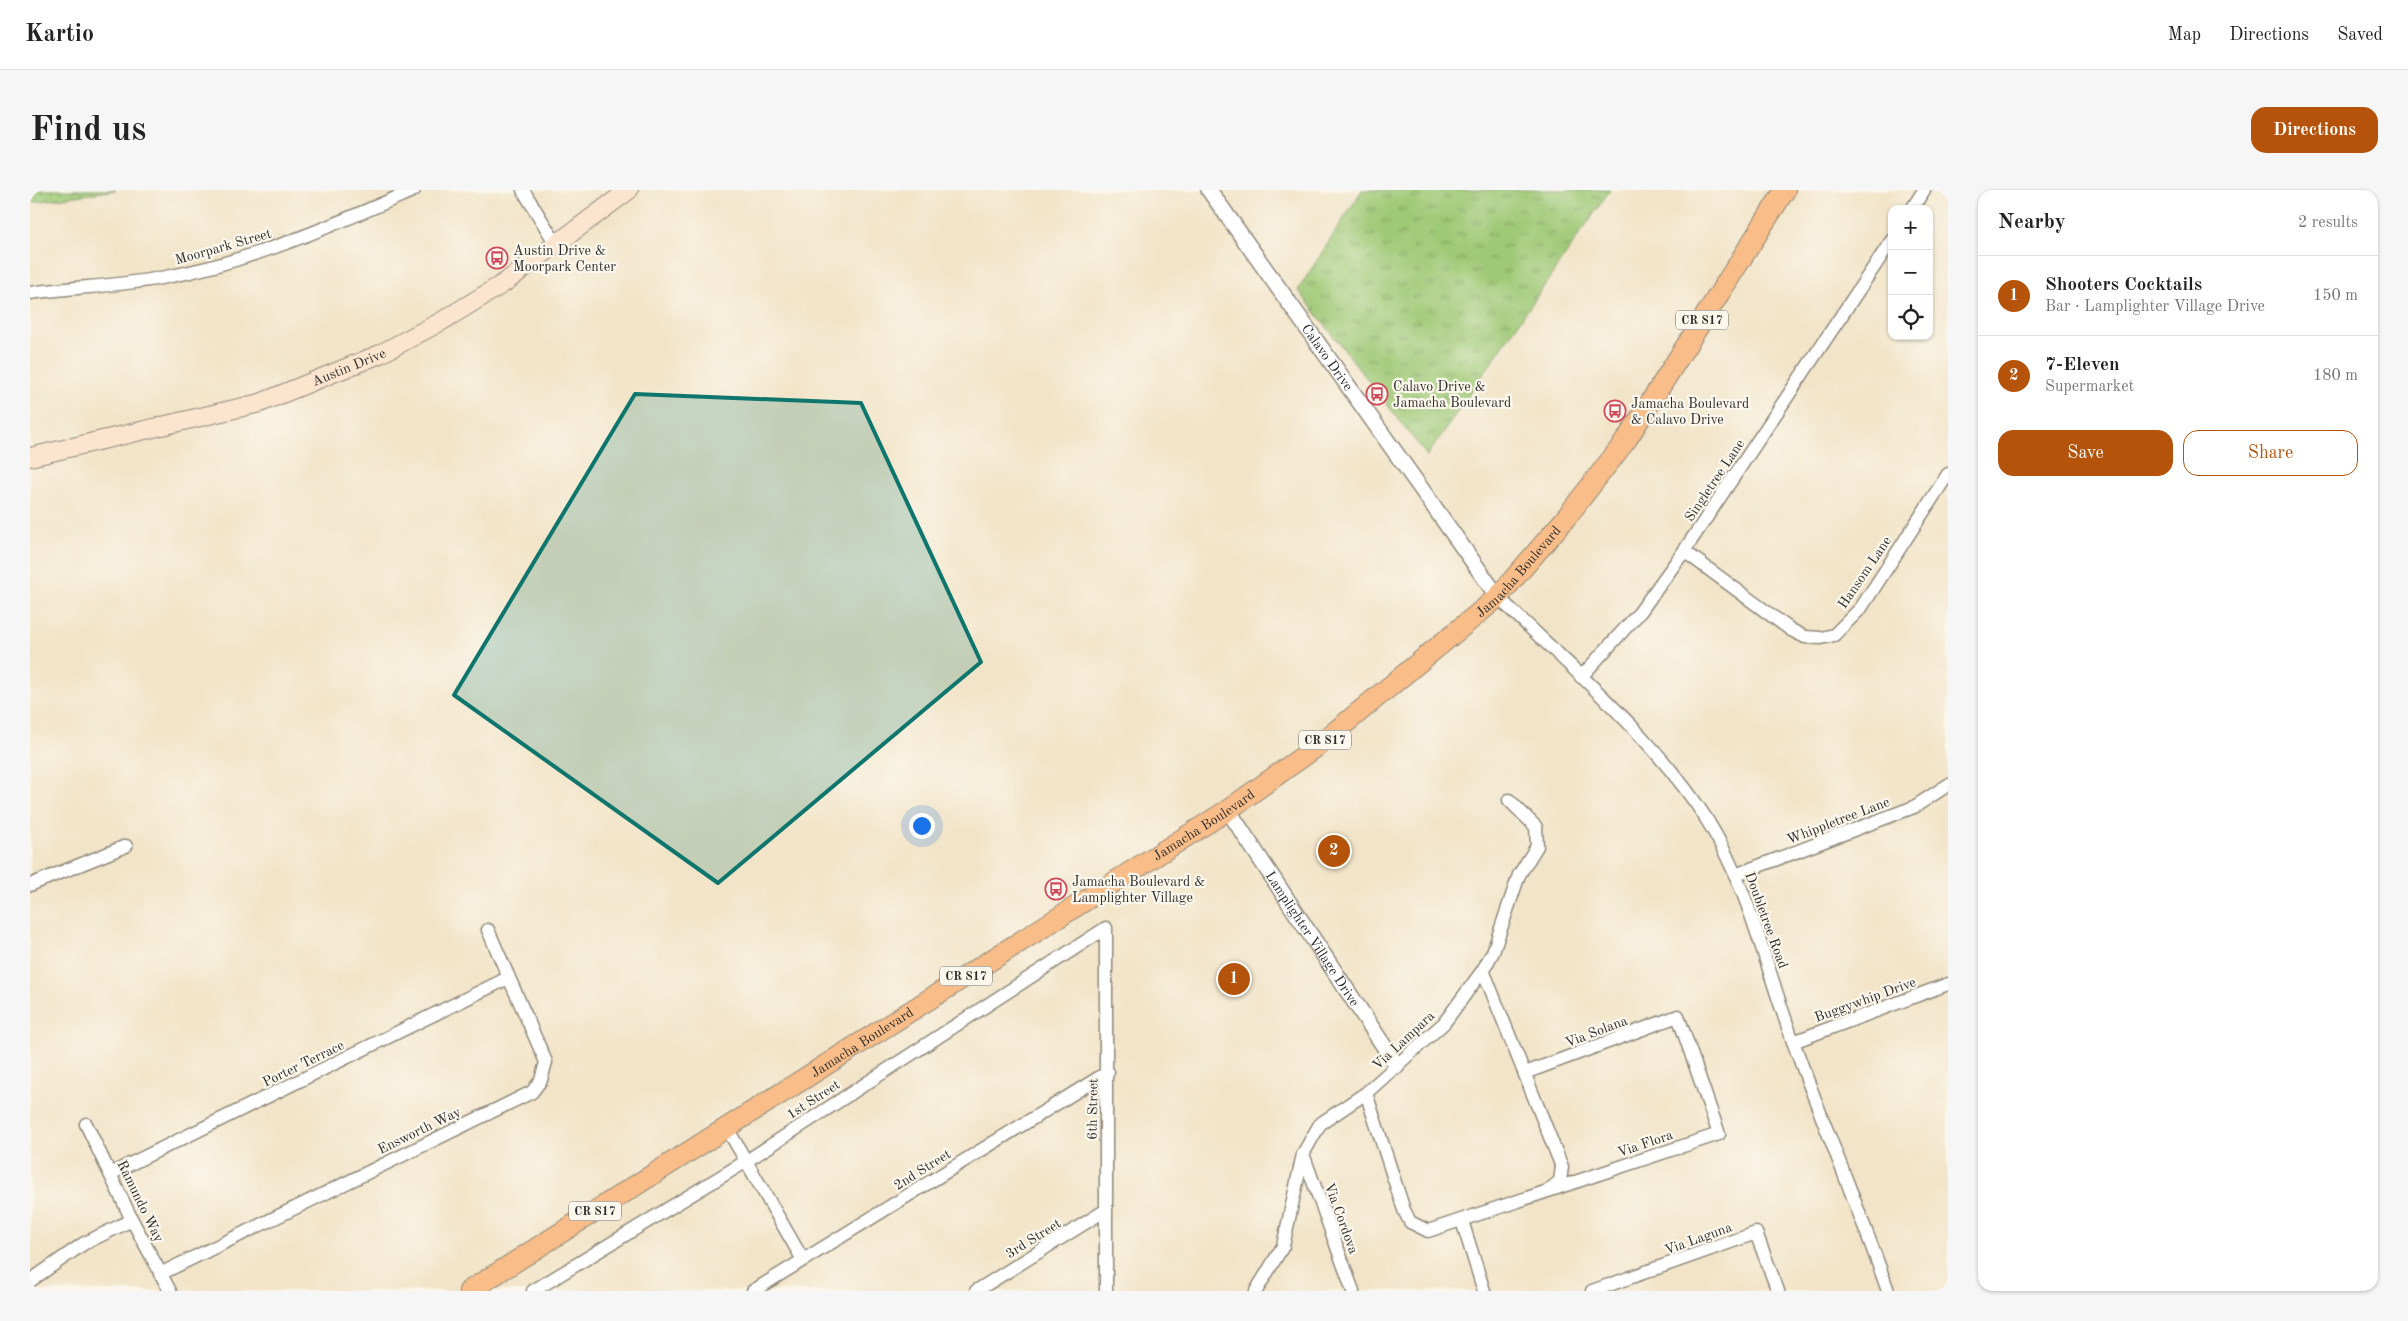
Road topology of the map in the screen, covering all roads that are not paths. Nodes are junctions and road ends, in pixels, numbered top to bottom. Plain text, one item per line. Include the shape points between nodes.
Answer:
1 (414, 190) edge
2 (524, 190) edge
3 (629, 190) edge
4 (1210, 190) edge
5 (1785, 190) edge
6 (1924, 190) edge
7 (1915, 205) edge
8 (556, 244) junction
9 (1888, 246) edge
10 (30, 293) edge
11 (30, 457) edge
12 (1948, 474) edge
13 (1684, 551) junction
14 (1498, 597) junction
15 (1581, 677) junction
16 (1948, 785) edge
17 (1510, 800) dead end
18 (1228, 810) junction
19 (126, 846) dead end
20 (1735, 875) junction
21 (30, 885) edge
22 (1106, 928) joint
23 (488, 930) dead end
24 (1484, 970) junction
25 (508, 978) junction
26 (1948, 984) edge
27 (1678, 1016) joint
28 (1793, 1042) junction
29 (1397, 1066) junction
30 (1108, 1072) junction
31 (1525, 1074) junction
32 (1366, 1093) junction
33 (86, 1124) dead end
34 (727, 1128) junction
35 (1304, 1154) junction
36 (745, 1162) junction
37 (110, 1174) junction
38 (1548, 1191) junction
39 (1106, 1210) junction
40 (132, 1220) junction
41 (1462, 1221) junction
42 (803, 1260) junction
43 (160, 1274) junction
44 (31, 1278) edge
45 (170, 1291) edge
46 (469, 1291) edge
47 (533, 1291) edge
48 (753, 1291) edge
49 (976, 1291) edge
50 (1106, 1291) edge
51 (1256, 1291) edge
52 (1353, 1291) edge
53 (1484, 1291) edge
54 (1592, 1291) edge
55 (1778, 1291) edge
56 (1888, 1291) edge

1 - 10 street, Moorpark Street via 259,254 164,278
2 - 8 street
3 - 8 main road, Austin Drive
4 - 14 street, Calavo Drive
5 - 14 main road, Jamacha Boulevard / CR S17 via 1627,439 1565,519
6 - 7 street
8 - 11 main road, Austin Drive via 504,283 442,321 380,354 260,403
9 - 13 street, Singletree Lane
12 - 13 street, Hansom Lane via 1861,608 1834,635 1805,637 1791,630
13 - 15 street, Singletree Lane via 1640,612
14 - 15 street, Doubletree Road
14 - 18 main road, Jamacha Boulevard / CR S17 via 1319,745
15 - 20 street, Doubletree Road via 1679,780 1706,820
16 - 20 street, Whippletree Lane via 1914,807
17 - 24 street, Via Lampara via 1536,827 1537,846 1519,875
18 - 29 street, Lamplighter Village Drive
18 - 34 main road, Jamacha Boulevard / CR S17
19 - 21 street
20 - 28 street, Doubletree Road
22 - 30 street, 6th Street
22 - 36 street, 1st Street
23 - 25 street, Ensworth Way
24 - 29 street, Via Lampara via 1444,1023
24 - 31 street
25 - 37 street, Porter Terrace
25 - 43 street, Ensworth Way via 546,1062 542,1080 532,1092
26 - 28 street, Buggywhip Drive
27 - 31 street, Via Solana
27 - 38 street, Via Flora via 1719,1134
28 - 56 street, Doubletree Road
29 - 32 street, Via Lampara
30 - 39 street, 6th Street
30 - 42 street, 2nd Street
31 - 38 street via 1562,1167 1560,1181
32 - 35 street, Via Lampara via 1320,1124
32 - 41 street via 1410,1222 1428,1231
33 - 37 street, Ramundo Way
34 - 36 street
34 - 46 main road, Jamacha Boulevard / CR S17
35 - 51 street, Via Lampara via 1283,1246
35 - 52 street, Via Cordova
36 - 42 street
36 - 47 street, 1st Street
37 - 40 street, Ramundo Way
38 - 41 street, Via Flora
39 - 49 street, 3rd Street
39 - 50 street, 6th Street
40 - 43 street, Ramundo Way
40 - 44 street via 83,1244
41 - 53 street
42 - 48 street, 2nd Street
43 - 45 street, Ramundo Way
54 - 55 street, Via Laguna via 1756,1233

